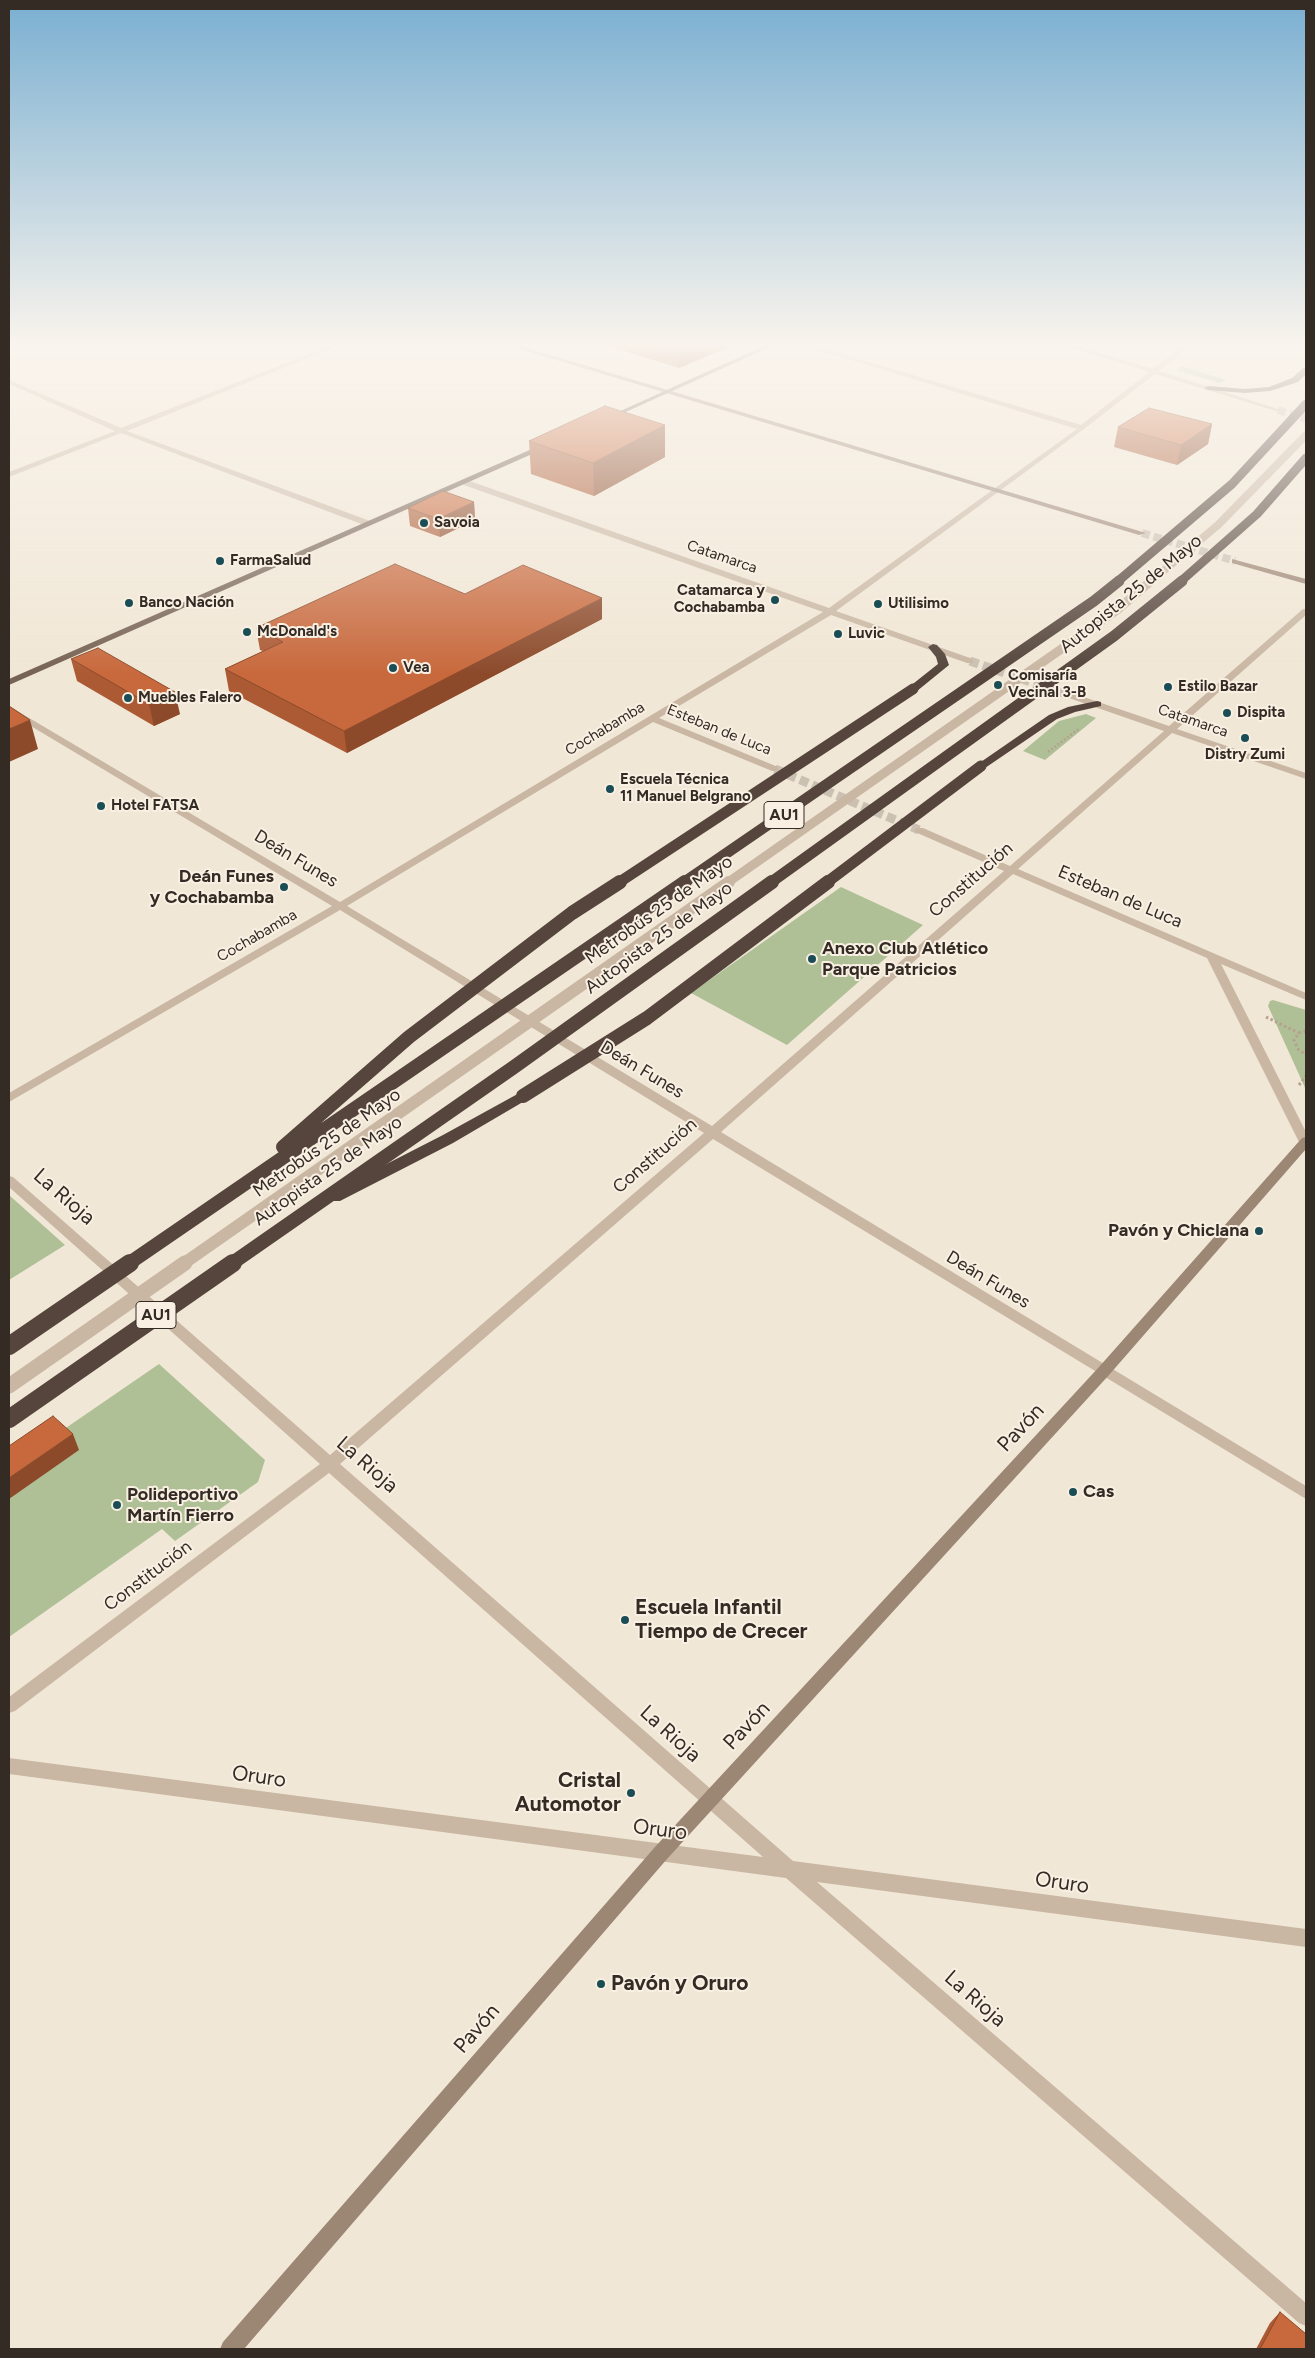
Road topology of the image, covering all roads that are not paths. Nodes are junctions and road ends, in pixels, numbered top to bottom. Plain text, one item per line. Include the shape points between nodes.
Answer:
1 (63, 454) edge
2 (183, 454) edge
3 (528, 454) edge
4 (878, 454) edge
5 (1045, 454) edge
6 (1260, 454) edge
7 (1287, 454) edge
8 (1306, 458) edge
9 (9, 475) edge
10 (464, 482) junction
11 (996, 489) junction
12 (367, 524) junction
13 (1142, 534) tunnel mouth
14 (1235, 561) tunnel mouth
15 (1306, 582) edge
16 (831, 611) junction
17 (1306, 611) edge
18 (933, 647) junction
19 (970, 661) tunnel mouth
20 (9, 682) edge
21 (1069, 695) tunnel mouth
22 (1102, 706) junction
23 (9, 709) edge
24 (651, 718) junction
25 (1172, 730) junction
26 (775, 769) tunnel mouth
27 (1306, 776) edge
28 (919, 830) tunnel mouth
29 (1012, 870) junction
30 (340, 906) junction
31 (1211, 955) junction
32 (1306, 997) edge
33 (9, 1098) edge
34 (712, 1134) junction
35 (1306, 1143) edge
36 (9, 1180) edge
37 (233, 1190) junction
38 (304, 1212) junction
39 (9, 1346) edge
40 (1104, 1371) junction
41 (9, 1386) edge
42 (9, 1419) edge
43 (330, 1464) junction
44 (1306, 1493) edge
45 (9, 1706) edge
46 (9, 1766) edge
47 (709, 1800) junction
48 (660, 1853) junction
49 (788, 1869) junction
50 (1306, 1938) edge
51 (1306, 2316) edge
52 (230, 2349) edge

1 - 9 street
2 - 12 street
3 - 10 main road
4 - 11 main road
5 - 11 street, Cochabamba
6 - 37 highway, Autopista 25 de Mayo / AU1, bridge via 1232,484 1094,601
7 - 41 street, Metrobús 25 de Mayo, bridge via 1218,525 1117,610
8 - 38 highway, Autopista 25 de Mayo / AU1, bridge via 1250,521 1180,584 1114,636 514,1067
10 - 12 main road
10 - 16 street, Catamarca
11 - 13 main road
11 - 16 street, Cochabamba
12 - 20 main road
14 - 15 main road
16 - 18 street, Catamarca
16 - 24 street, Cochabamba
17 - 25 street, Constitución
18 - 19 street, Catamarca
18 - 37 highway, bridge via 944,665 913,689 572,913 410,1037
21 - 22 street, Catamarca
22 - 25 street, Catamarca
22 - 38 highway, bridge via 1072,709 1053,717 981,766 647,1018 483,1120
23 - 30 street, Deán Funes
24 - 26 street, Esteban de Luca
24 - 30 street, Cochabamba
25 - 27 street, Catamarca
25 - 29 street, Constitución
28 - 29 street, Esteban de Luca
29 - 31 street, Esteban de Luca
29 - 34 street, Constitución
30 - 33 street, Cochabamba
30 - 34 street, Deán Funes
31 - 32 street, Esteban de Luca
31 - 35 street
34 - 40 street, Deán Funes
34 - 43 street, Constitución
35 - 40 main road, Pavón
36 - 43 street, La Rioja
37 - 39 highway, Autopista 25 de Mayo / AU1, bridge
38 - 42 highway, Autopista 25 de Mayo / AU1, bridge
40 - 44 street, Deán Funes
40 - 47 main road, Pavón
43 - 45 street, Constitución
43 - 47 street, La Rioja
46 - 48 street, Oruro
47 - 48 main road, Pavón
47 - 49 street, La Rioja
48 - 49 street, Oruro
48 - 52 main road, Pavón
49 - 50 street, Oruro
49 - 51 street, La Rioja

